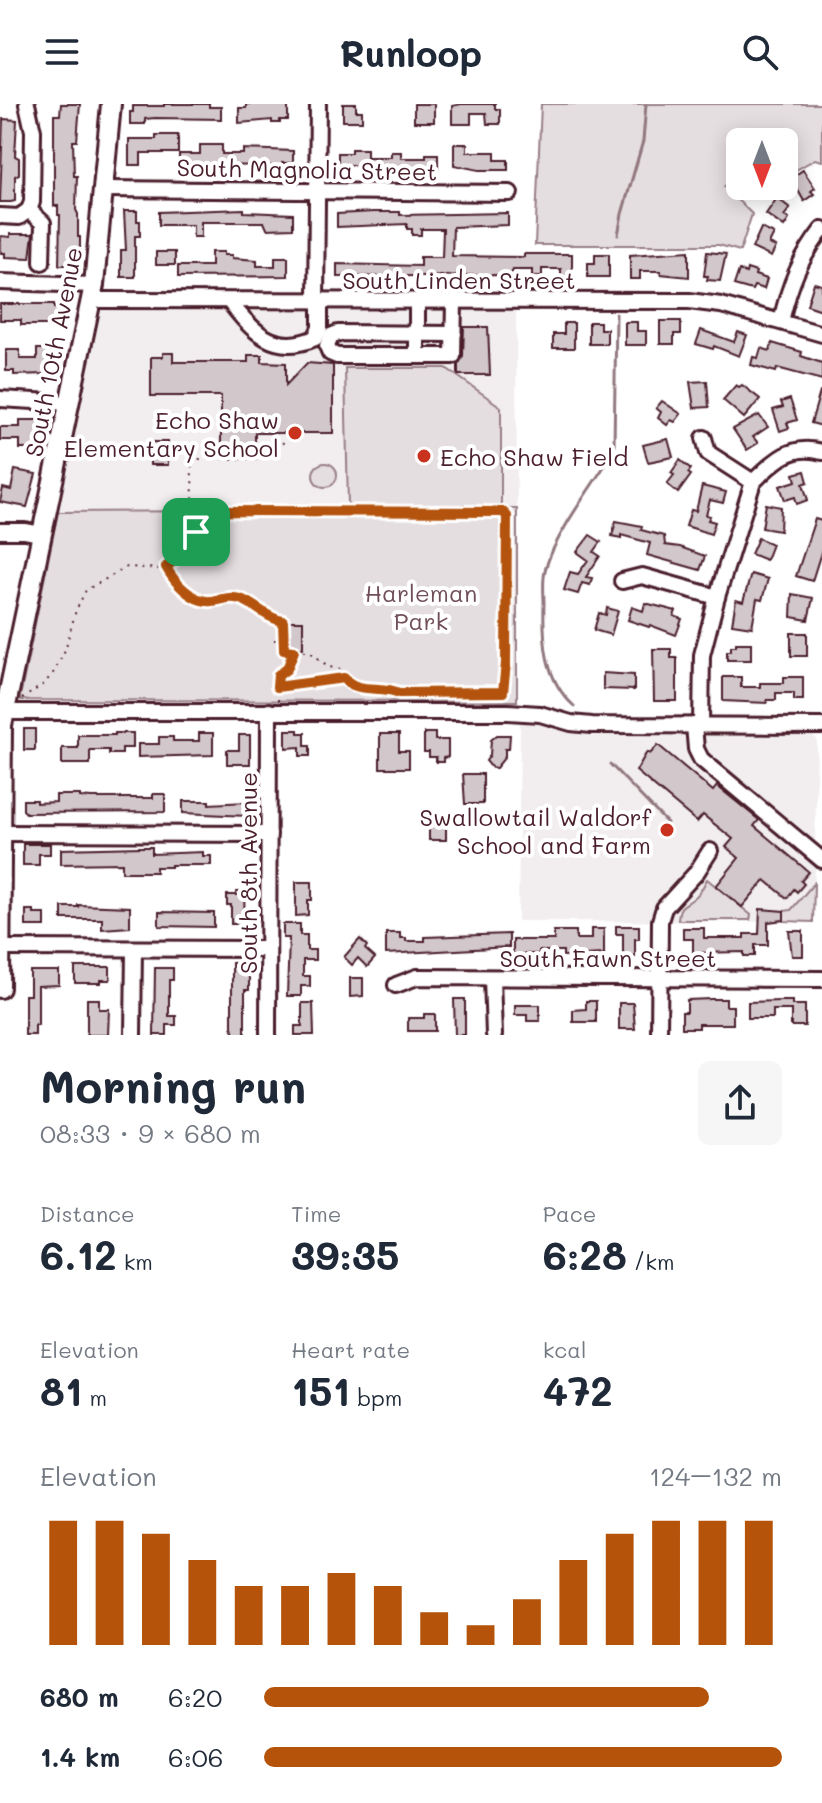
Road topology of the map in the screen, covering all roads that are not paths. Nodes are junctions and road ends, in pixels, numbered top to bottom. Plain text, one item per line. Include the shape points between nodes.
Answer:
1 (27, 104) edge
2 (111, 104) edge
3 (318, 104) edge
4 (103, 189) junction
5 (317, 192) junction
6 (510, 193) dead end
7 (29, 210) junction
8 (0, 216) edge
9 (822, 230) edge
10 (42, 262) dead end
11 (0, 282) edge
12 (92, 293) junction
13 (229, 301) junction
14 (318, 301) junction
15 (417, 301) junction
16 (454, 301) junction
17 (781, 321) junction
18 (417, 333) junction
19 (454, 334) junction
20 (822, 334) edge
21 (417, 356) junction
22 (0, 399) edge
23 (69, 403) junction
24 (704, 438) dead end
25 (822, 452) edge
26 (753, 482) junction
27 (0, 531) edge
28 (41, 534) junction
29 (622, 581) dead end
30 (717, 597) junction
31 (6, 671) edge
32 (273, 711) junction
33 (5, 712) junction
34 (697, 725) junction
35 (822, 726) edge
36 (1, 783) edge
37 (1, 833) edge
38 (269, 834) junction
39 (710, 851) dead end
40 (822, 860) edge
41 (134, 949) junction
42 (268, 949) junction
43 (1, 954) edge
44 (492, 978) junction
45 (659, 979) junction
46 (822, 979) edge
47 (396, 985) dead end
48 (0, 988) edge
49 (133, 1035) edge
50 (268, 1035) edge
51 (494, 1035) edge
52 (659, 1035) edge

1 - 7 street via 34,137
2 - 4 main road, South 10th Avenue
3 - 5 street
4 - 5 street, South Magnolia Street
4 - 12 main road, South 10th Avenue
5 - 6 street, South Magnolia Street
5 - 14 street
7 - 8 street via 20,216
7 - 10 street via 43,223
9 - 17 street via 789,287
11 - 12 street, South Linden Street
12 - 13 street, South Linden Street
12 - 23 main road, South 10th Avenue
13 - 14 street, South Linden Street
13 - 14 street via 266,340 286,343 315,338 320,328
14 - 15 street, South Linden Street
15 - 16 street, South Linden Street
15 - 18 street
16 - 17 street, South Linden Street via 689,301
16 - 19 street
17 - 20 street, South Linden Street
18 - 19 street
18 - 21 street
18 - 21 street via 338,333 327,346 337,356
19 - 21 street via 453,356
22 - 23 street
23 - 28 main road, South 10th Avenue
24 - 26 street via 708,453
25 - 26 street via 798,451 777,458
26 - 30 street
27 - 28 street
28 - 31 main road, South 10th Avenue
29 - 30 street via 642,576
30 - 34 street via 702,655
31 - 33 main road, South 10th Avenue
32 - 33 street
32 - 34 street via 508,712 592,725
32 - 38 street, South 8th Avenue
33 - 36 main road, South 10th Avenue
34 - 35 street
34 - 40 street via 701,759
36 - 37 main road, South 10th Avenue
37 - 38 street
37 - 43 main road, South 10th Avenue
38 - 42 street, South 8th Avenue
39 - 45 street via 664,908
41 - 42 street
41 - 43 street
41 - 49 street
42 - 50 street, South 8th Avenue
43 - 48 main road, South 10th Avenue
44 - 45 street, South Fawn Street
44 - 47 street, South Fawn Street via 417,977
44 - 51 street
45 - 46 street, South Fawn Street
45 - 52 street

